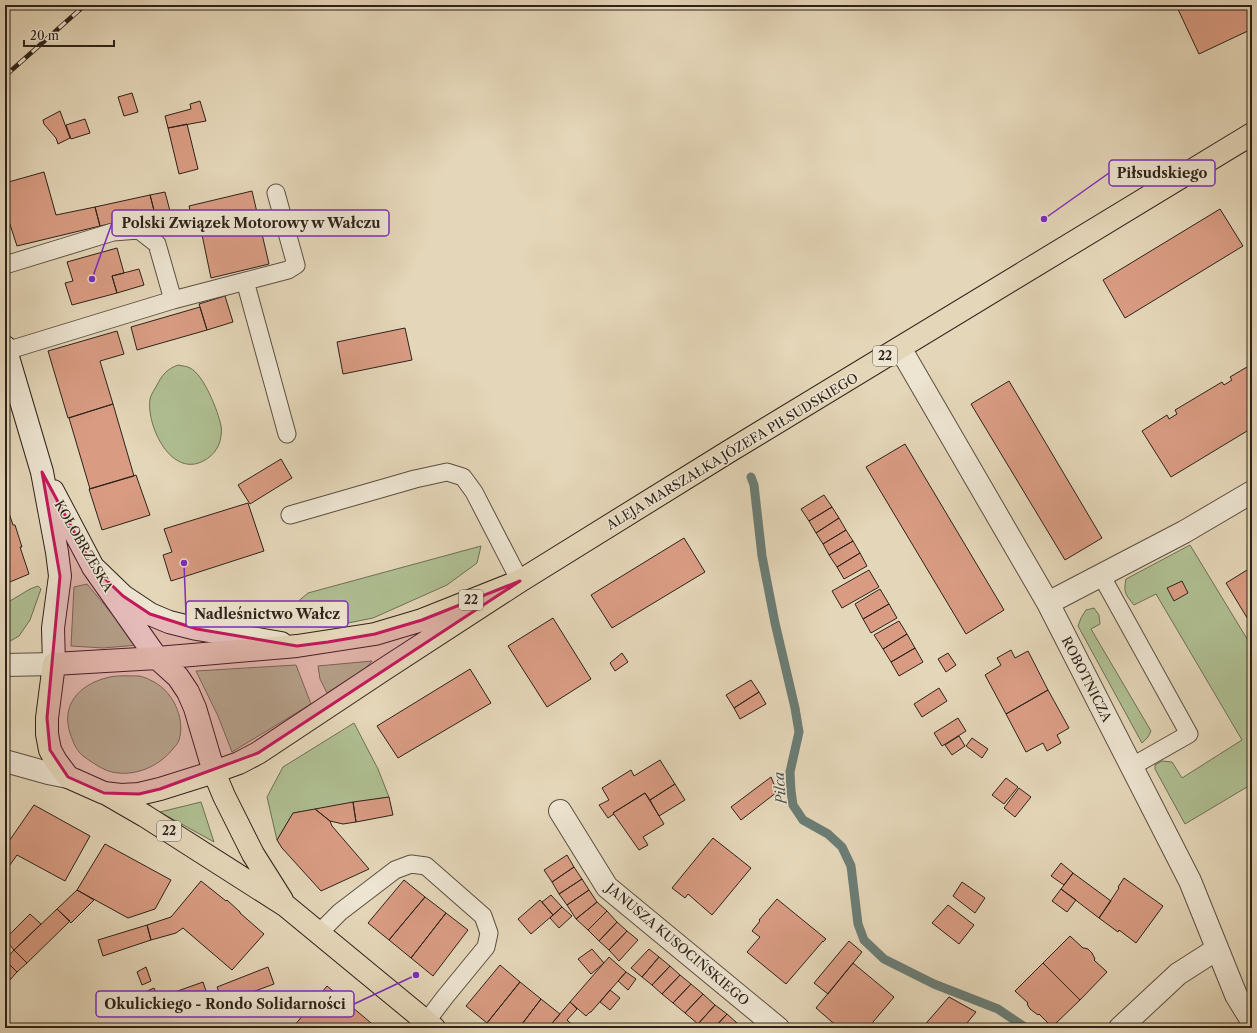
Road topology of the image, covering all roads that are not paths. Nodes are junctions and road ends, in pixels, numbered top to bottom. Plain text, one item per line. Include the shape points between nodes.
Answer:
1 (1252, 134) edge
2 (276, 193) dead end
3 (5, 265) edge
4 (245, 281) junction
5 (173, 300) junction
6 (900, 348) junction
7 (6, 349) edge
8 (287, 434) dead end
9 (42, 472) junction
10 (1246, 502) edge
11 (290, 515) dead end
12 (93, 567) junction
13 (1101, 575) junction
14 (520, 581) junction
15 (1048, 603) junction
16 (297, 646) junction
17 (157, 658) junction
18 (54, 664) junction
19 (5, 665) edge
20 (5, 761) edge
21 (1132, 766) junction
22 (214, 772) junction
23 (68, 777) junction
24 (104, 793) junction
25 (560, 811) dead end
26 (286, 906) junction
27 (318, 934) junction
28 (1217, 948) junction
29 (1252, 1021) edge
30 (430, 1025) edge
31 (778, 1028) edge
32 (1120, 1028) edge

1 - 6 main road, ALEJA MARSZAŁKA JÓZEFA PIŁSUDSKIEGO / 22
2 - 4 lane via 296,265 288,270
3 - 5 lane via 113,232 140,230 157,244
4 - 5 lane
4 - 8 lane
5 - 7 lane
6 - 14 main road, ALEJA MARSZAŁKA JÓZEFA PIŁSUDSKIEGO / 22
6 - 15 street, ROBOTNICZA
7 - 9 street, KOŁOBRZESKA
9 - 12 street, KOŁOBRZESKA
9 - 18 street, KOŁOBRZESKA via 60,576 53,628
10 - 13 street
11 - 14 lane via 447,472 463,476 474,492
12 - 16 street via 123,596 150,614 169,622
12 - 17 street, KOŁOBRZESKA
13 - 15 street
13 - 21 lane via 1189,734
14 - 16 main road, ALEJA MARSZAŁKA JÓZEFA PIŁSUDSKIEGO / 22 via 422,620 375,634
14 - 22 main road, ALEJA MARSZAŁKA JÓZEFA PIŁSUDSKIEGO via 258,753
15 - 21 street, ROBOTNICZA
16 - 17 main road, ALEJA MARSZAŁKA JÓZEFA PIŁSUDSKIEGO / 22
17 - 18 main road, 22
17 - 22 main road via 178,677 188,692
18 - 19 street
18 - 23 main road, 22 via 47,734 50,750
20 - 23 street
21 - 28 street, ROBOTNICZA via 1190,881
22 - 24 main road, ALEJA MARSZAŁKA JÓZEFA PIŁSUDSKIEGO via 139,794
22 - 26 main road via 252,854
23 - 24 main road, 22
24 - 26 main road, 22 via 145,816
25 - 31 street, JANUSZA KUSOCIŃSKIEGO via 607,887
26 - 27 main road, 22
27 - 30 main road, 22
27 - 30 lane via 340,912 395,870 411,864 426,866 483,916 490,933 486,946 445,997
28 - 29 street, ROBOTNICZA via 1236,995
28 - 32 street via 1178,974

